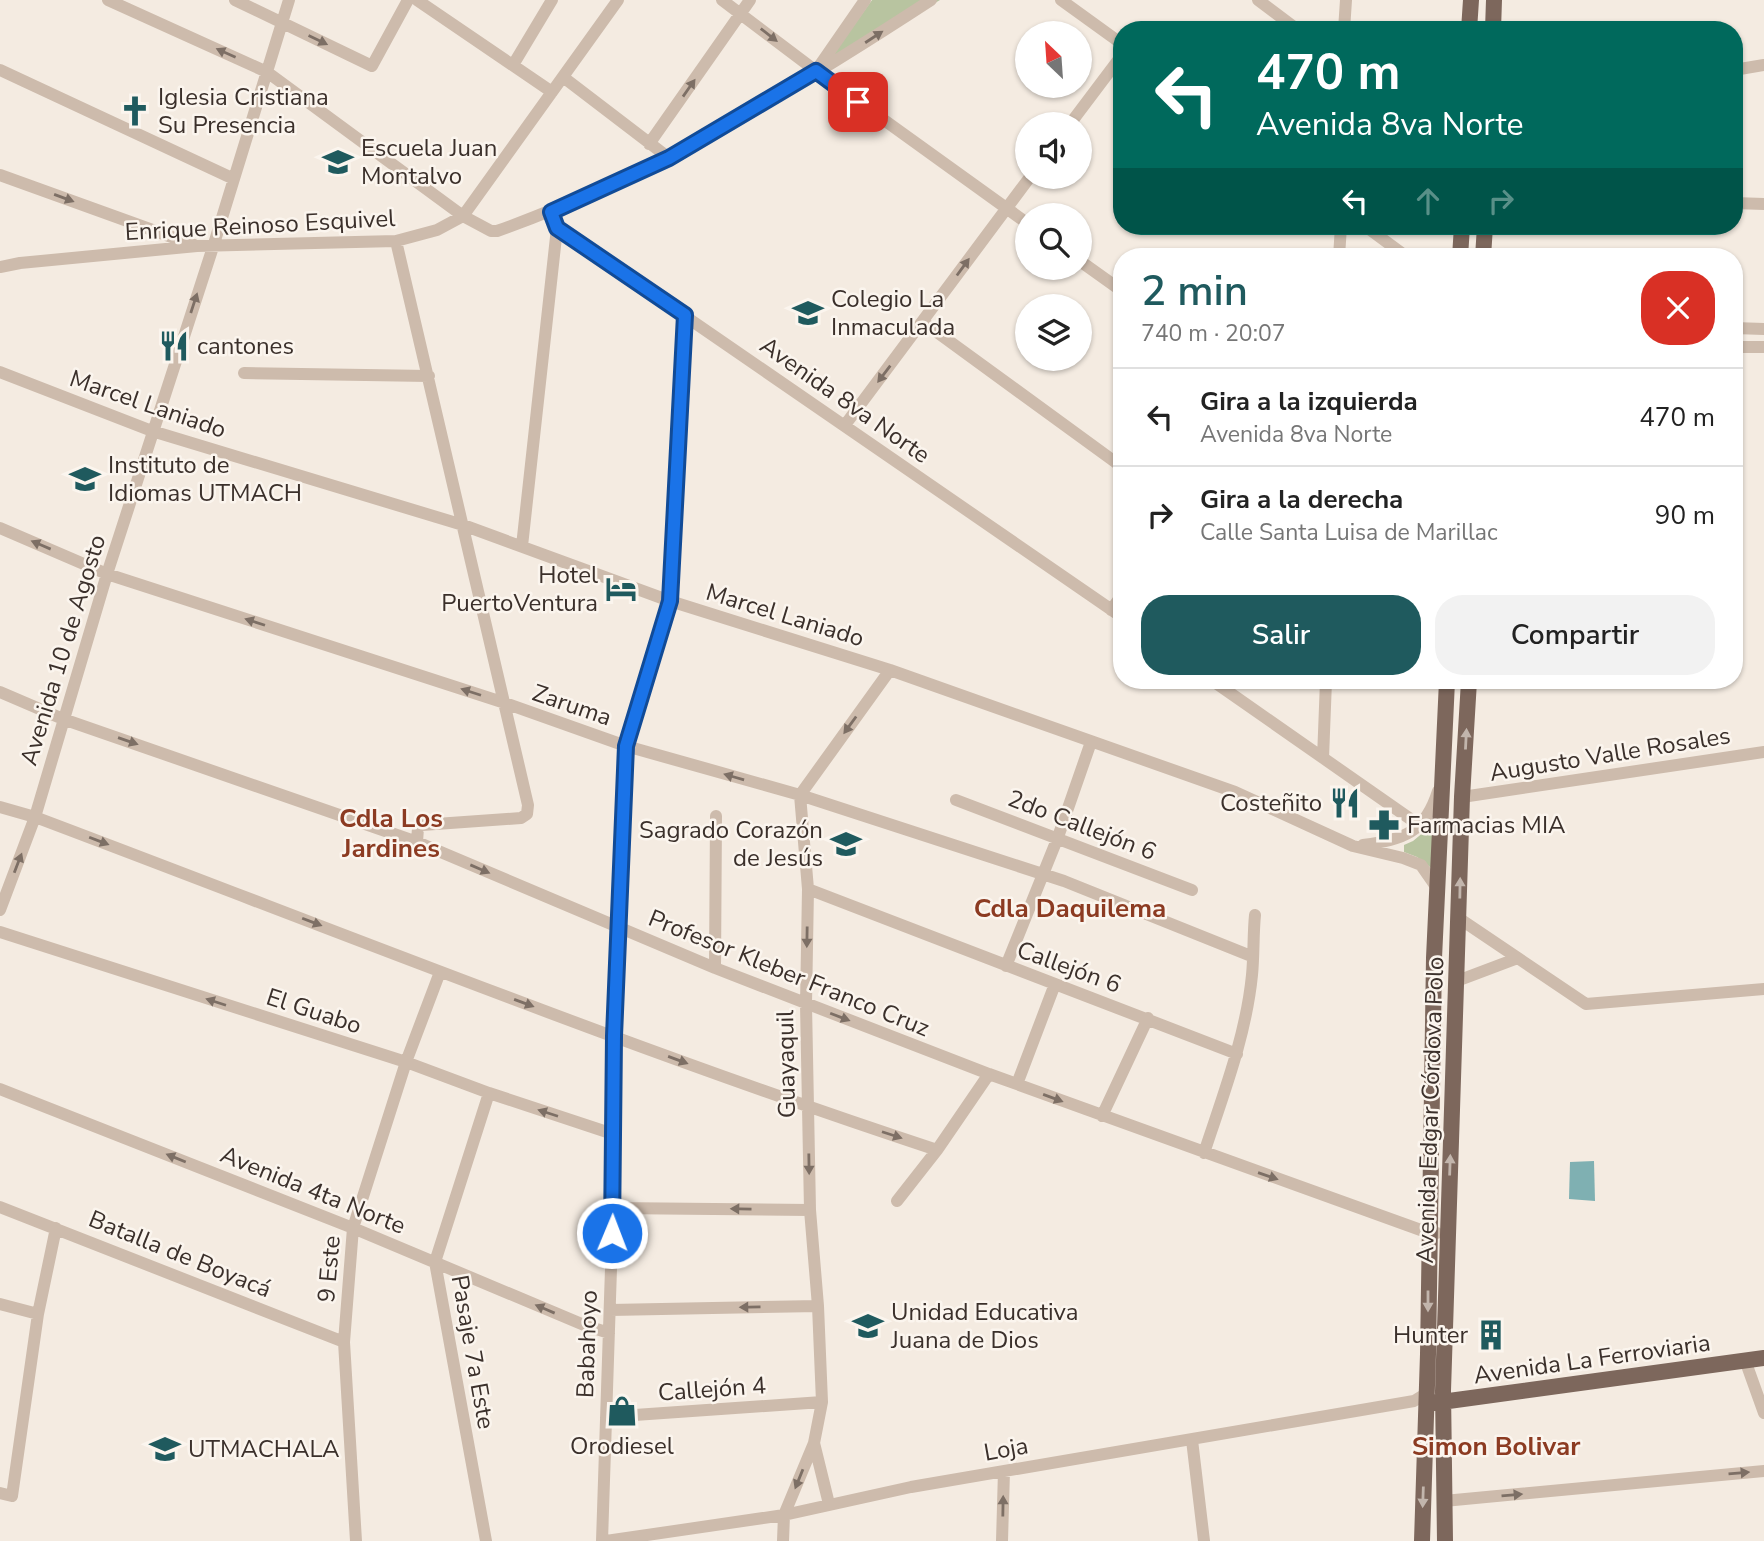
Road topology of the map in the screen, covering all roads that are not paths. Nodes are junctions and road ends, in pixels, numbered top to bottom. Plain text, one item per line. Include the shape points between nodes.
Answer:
1 (108, 0) edge
2 (235, 0) edge
3 (289, 0) edge
4 (408, 0) edge
5 (417, 0) edge
6 (552, 0) edge
7 (618, 0) edge
8 (722, 0) edge
9 (750, 0) edge
10 (865, 0) edge
11 (931, 0) edge
12 (1061, 0) edge
13 (1258, 0) edge
14 (1346, 0) edge
15 (1471, 0) edge
16 (1494, 0) edge
17 (741, 13) junction
18 (1285, 21) edge
19 (1345, 21) edge
20 (1470, 21) edge
21 (1493, 21) edge
22 (282, 23) junction
23 (1113, 38) edge
24 (513, 65) junction
25 (1764, 65) edge
26 (1113, 67) edge
27 (1743, 68) edge
28 (0, 70) edge
29 (816, 71) junction
30 (267, 72) junction
31 (563, 77) junction
32 (552, 92) junction
33 (1079, 112) edge
34 (649, 144) junction
35 (669, 158) junction
36 (0, 175) edge
37 (234, 180) junction
38 (1021, 189) edge
39 (1743, 204) edge
40 (1764, 204) edge
41 (1007, 208) junction
42 (551, 212) junction
43 (1015, 214) edge
44 (463, 216) junction
45 (557, 228) junction
46 (1377, 235) edge
47 (396, 241) junction
48 (197, 246) junction
49 (213, 247) junction
50 (1395, 248) edge
51 (0, 267) edge
52 (1092, 270) edge
53 (1113, 285) edge
54 (685, 315) junction
55 (923, 322) junction
56 (1743, 328) edge
57 (1764, 329) edge
58 (1743, 347) edge
59 (1764, 348) edge
60 (0, 372) edge
61 (244, 373) dead end
62 (429, 376) junction
63 (845, 425) junction
64 (152, 431) junction
65 (1113, 460) edge
66 (463, 525) junction
67 (0, 528) edge
68 (522, 546) junction
69 (107, 574) junction
70 (670, 601) junction
71 (1113, 612) edge
72 (890, 670) junction
73 (1224, 689) edge
74 (1326, 689) edge
75 (1447, 689) edge
76 (1469, 689) edge
77 (0, 692) edge
78 (505, 703) junction
79 (63, 719) junction
80 (1091, 742) junction
81 (626, 746) junction
82 (1764, 752) edge
83 (1323, 758) junction
84 (1442, 781) junction
85 (800, 795) junction
86 (1462, 797) junction
87 (956, 800) dead end
88 (0, 807) edge
89 (716, 816) dead end
90 (35, 817) junction
91 (1419, 825) junction
92 (1058, 837) junction
93 (417, 842) junction
94 (1353, 846) junction
95 (1042, 875) junction
96 (808, 889) junction
97 (1192, 890) dead end
98 (1439, 891) junction
99 (0, 909) edge
100 (1255, 915) dead end
101 (1460, 919) junction
102 (618, 927) junction
103 (0, 932) edge
104 (1251, 956) junction
105 (1518, 958) junction
106 (1006, 966) junction
107 (715, 968) junction
108 (440, 972) junction
109 (1457, 981) junction
110 (1055, 984) junction
111 (1764, 989) edge
112 (806, 1004) junction
113 (1148, 1018) junction
114 (614, 1036) junction
115 (1237, 1054) junction
116 (406, 1062) junction
117 (989, 1074) junction
118 (1017, 1084) junction
119 (0, 1088) edge
120 (489, 1093) junction
121 (807, 1107) junction
122 (1102, 1116) junction
123 (613, 1134) junction
124 (937, 1150) junction
125 (1204, 1153) junction
126 (897, 1201) dead end
127 (0, 1207) edge
128 (613, 1208) junction
129 (810, 1210) junction
130 (56, 1228) junction
131 (353, 1228) junction
132 (1429, 1233) junction
133 (1448, 1233) junction
134 (435, 1262) junction
135 (0, 1304) edge
136 (818, 1306) junction
137 (610, 1310) junction
138 (38, 1314) junction
139 (609, 1333) junction
140 (344, 1342) junction
141 (1764, 1348) edge
142 (1764, 1358) edge
143 (1745, 1360) junction
144 (1431, 1398) junction
145 (822, 1402) junction
146 (1764, 1413) edge
147 (606, 1417) junction
148 (1192, 1440) junction
149 (814, 1443) junction
150 (1004, 1471) junction
151 (1764, 1471) edge
152 (6, 1494) edge
153 (1444, 1501) junction
154 (829, 1504) junction
155 (784, 1515) junction
156 (356, 1541) edge
157 (485, 1541) edge
158 (604, 1541) edge
159 (783, 1541) edge
160 (1002, 1541) edge
161 (1204, 1541) edge
162 (1422, 1541) edge
163 (1445, 1541) edge

30 -> 1 street
2 - 22 street
3 - 22 street, Avenida 10 de Agosto
22 -> 4 street via 372,66
5 - 24 street
6 - 24 street
7 - 31 street, Enrique Reinoso Esquivel
8 - 17 street
9 - 17 street
10 - 29 street
29 -> 11 street
12 - 23 street
13 - 18 street
14 - 19 street
15 - 20 main road
16 - 21 main road
17 -> 29 street
34 -> 17 street
22 - 30 street, Avenida 10 de Agosto
24 - 32 street
25 - 27 street
26 - 33 street
28 - 37 street
29 - 35 street
29 - 41 street
30 - 37 street, Avenida 10 de Agosto
30 - 44 street
31 - 32 street, Enrique Reinoso Esquivel
31 - 34 street
32 - 44 street, Enrique Reinoso Esquivel
34 - 35 street
35 - 42 street
36 -> 48 street
37 - 49 street, Avenida 10 de Agosto
38 - 41 street
39 - 40 street
41 - 43 street
55 -> 41 street
42 - 44 street via 497,232
42 - 45 street
44 - 47 street, Enrique Reinoso Esquivel via 437,230
45 - 54 street, Avenida 8va Norte
45 - 68 street
46 - 50 street
47 - 49 street, Enrique Reinoso Esquivel
47 - 62 street
48 - 49 street, Enrique Reinoso Esquivel
48 - 51 street, Enrique Reinoso Esquivel
64 -> 49 street, Avenida 10 de Agosto
52 - 53 street
54 - 63 street, Avenida 8va Norte
54 - 70 street, Babahoyo
55 -> 63 street
55 - 65 street
56 - 57 street
58 - 59 street
60 - 64 street, Marcel Laniado
61 - 62 street
62 - 66 street
63 - 71 street, Avenida 8va Norte
64 - 66 street, Marcel Laniado
64 - 69 street, Avenida 10 de Agosto
66 - 68 street, Marcel Laniado
66 - 78 street
69 -> 67 street, Zaruma
68 - 70 street, Marcel Laniado
78 -> 69 street, Zaruma
69 - 79 street, Avenida 10 de Agosto
70 - 72 street, Marcel Laniado
70 - 81 street, Babahoyo
72 - 80 street, Marcel Laniado
72 -> 85 street
73 - 83 street
74 - 83 street
75 - 84 main road, Avenida Edgar Córdova Polo
86 -> 76 main road, Avenida Edgar Córdova Polo
77 - 79 street, Profesor Kleber Franco Cruz
78 - 81 street, Zaruma
78 - 93 street via 527,814 422,825
79 - 90 street, Avenida 10 de Agosto
79 -> 93 street, Profesor Kleber Franco Cruz
80 - 92 street
80 - 94 street, Marcel Laniado via 1235,792
85 -> 81 street, Zaruma
81 - 102 street, Babahoyo
82 - 86 street, Augusto Valle Rosales
83 - 91 street
84 - 91 street via 1433,809
84 - 98 main road, Avenida Edgar Córdova Polo
85 - 95 street, Zaruma
85 - 96 street, Guayaquil
101 -> 86 main road, Avenida Edgar Córdova Polo
87 - 92 street, 2do Callejón 6
88 - 90 street
89 - 107 street
99 -> 90 street, Avenida 10 de Agosto
90 -> 108 street
91 - 94 street via 1391,840
92 - 95 street
92 - 97 street, 2do Callejón 6
93 -> 102 street, Profesor Kleber Franco Cruz
94 - 98 street, Marcel Laniado via 1421,865
95 - 104 street, Zaruma
95 - 106 street
96 - 106 street, Callejón 6
96 -> 112 street, Guayaquil
98 - 132 main road, Avenida Edgar Córdova Polo
100 - 104 street
101 - 105 street
101 - 109 main road, Avenida Edgar Córdova Polo
102 - 107 street, Profesor Kleber Franco Cruz
102 - 114 street, Babahoyo
116 -> 103 street, El Guabo
104 - 115 street via 1252,974
105 - 109 street
105 - 111 street via 1586,1004
106 - 110 street, Callejón 6
107 - 112 street, Profesor Kleber Franco Cruz
108 -> 114 street
108 - 116 street, 9 Este
133 -> 109 main road, Avenida Edgar Córdova Polo
110 - 113 street, Callejón 6
110 - 118 street
112 -> 117 street, Profesor Kleber Franco Cruz
112 - 121 street, Guayaquil
113 - 115 street, Callejón 6
113 - 122 street
114 -> 121 street
114 - 123 street, Babahoyo
115 - 125 street
116 - 120 street, El Guabo
116 - 131 street, 9 Este
117 - 118 street, Profesor Kleber Franco Cruz
117 - 124 street
118 -> 122 street, Profesor Kleber Franco Cruz
131 -> 119 street, Avenida 4ta Norte
123 -> 120 street, El Guabo
120 - 134 street, Pasaje 7a Este
121 -> 124 street
121 -> 129 street, Guayaquil
122 - 125 street, Profesor Kleber Franco Cruz
123 - 128 street, Babahoyo
124 - 126 street
125 -> 132 street, Profesor Kleber Franco Cruz
127 - 130 street, Batalla de Boyacá
129 -> 128 street
128 - 137 street, Babahoyo
129 - 136 street, Guayaquil
130 - 138 street
130 - 140 street, Batalla de Boyacá
131 - 134 street, Avenida 4ta Norte
131 - 140 street, 9 Este
132 - 133 street, Profesor Kleber Franco Cruz
132 -> 144 main road, Avenida Edgar Córdova Polo
133 - 144 main road, Avenida Edgar Córdova Polo
139 -> 134 street, Avenida 4ta Norte
134 - 157 street, Pasaje 7a Este
135 - 138 street
136 -> 137 street
136 - 145 street, Guayaquil
137 - 139 street, Babahoyo
138 - 152 street
139 - 147 street, Babahoyo
140 - 156 street, 9 Este
141 - 144 main road, Avenida La Ferroviaria
142 - 143 main road, Avenida La Ferroviaria
143 - 144 main road, Avenida La Ferroviaria
143 - 146 street
144 - 148 street, Loja
144 - 153 main road, Avenida Edgar Córdova Polo
144 -> 162 main road, Avenida Edgar Córdova Polo
145 - 147 street, Callejón 4
145 - 149 street, Guayaquil
147 - 158 street, Babahoyo
148 - 150 street, Loja
148 - 161 street
149 - 154 street, Guayaquil
149 -> 155 street, Guayaquil
150 - 154 street, Loja
160 -> 150 street
153 -> 151 street
153 - 163 main road, Avenida Edgar Córdova Polo
154 - 155 street, Loja
155 - 158 street, Loja
155 - 159 street, Guayaquil

